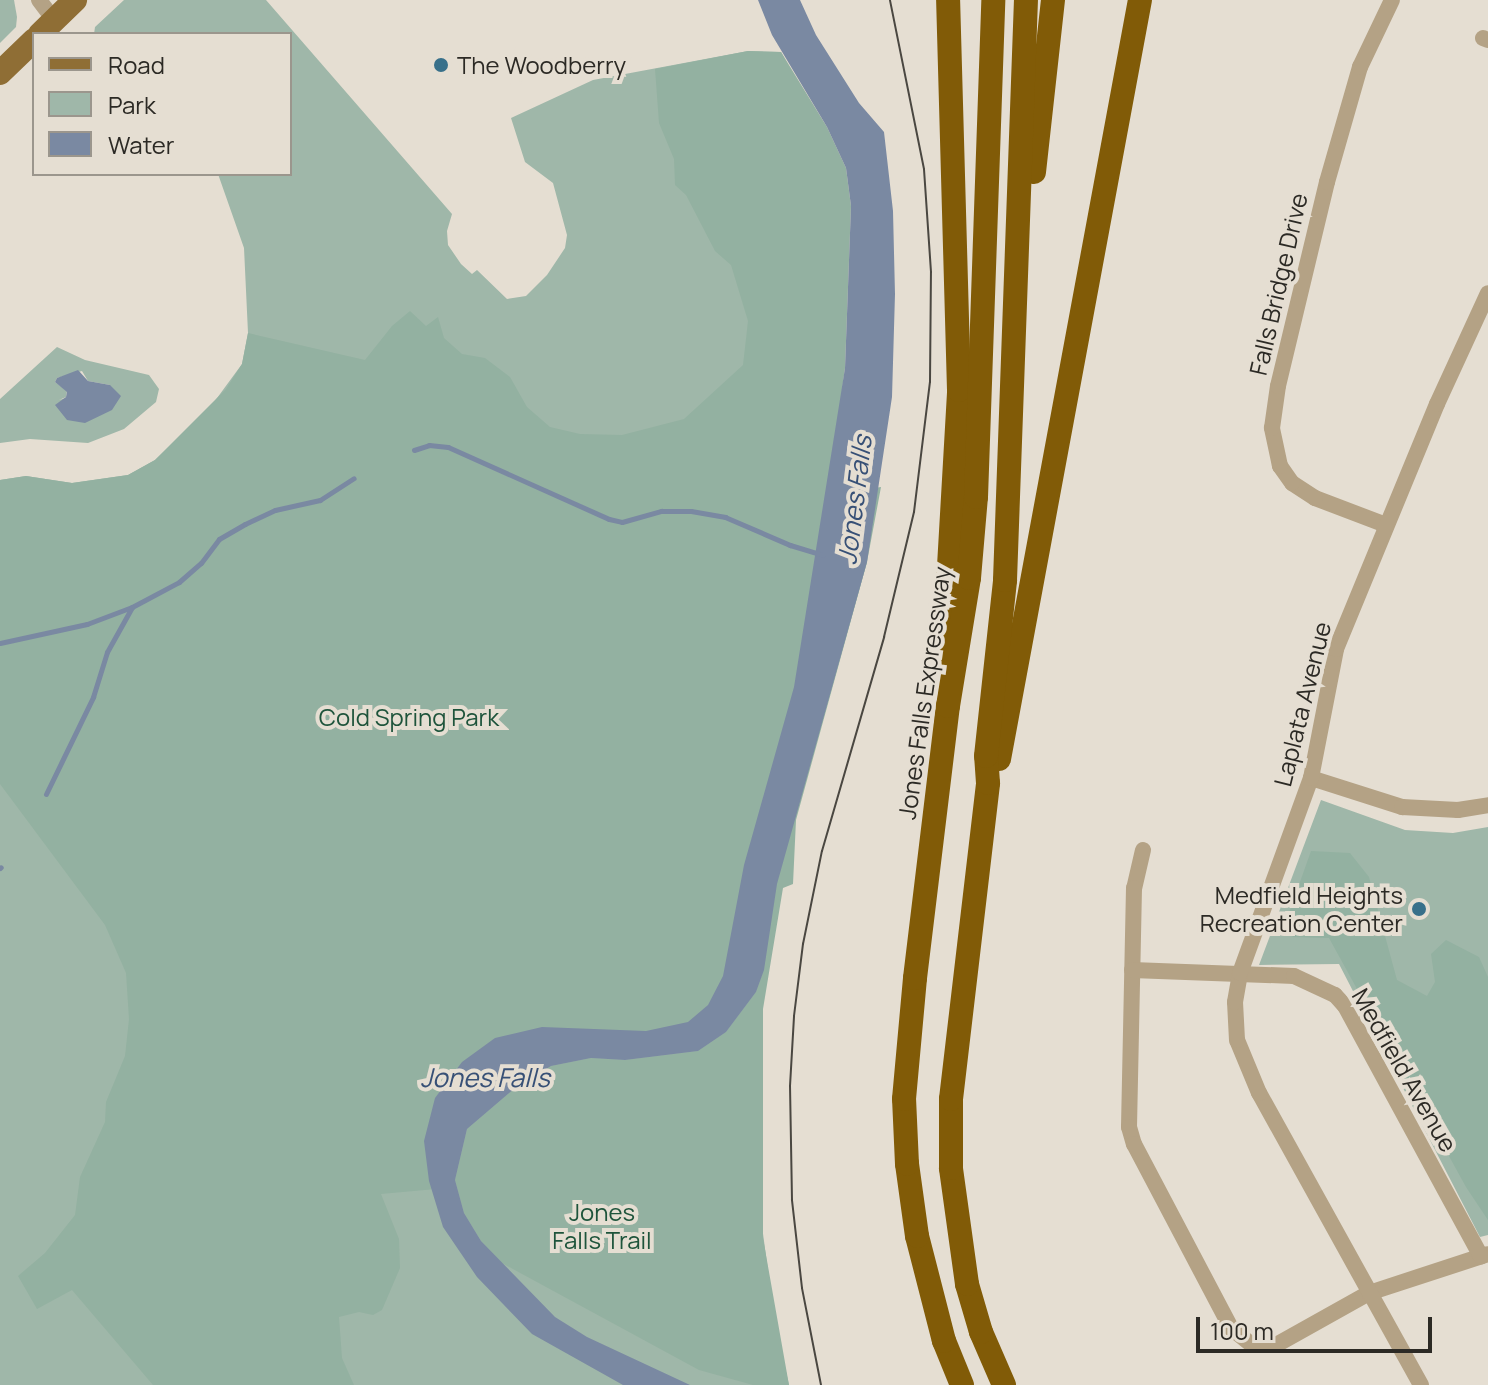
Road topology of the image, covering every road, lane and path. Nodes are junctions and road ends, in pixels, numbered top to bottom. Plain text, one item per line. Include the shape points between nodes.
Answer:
1 (39, 0) edge
2 (75, 0) edge
3 (948, 0) edge
4 (993, 0) edge
5 (1026, 0) edge
6 (1053, 0) edge
7 (1140, 0) edge
8 (1392, 0) edge
9 (47, 27) edge
10 (32, 42) edge
11 (0, 73) edge
12 (1488, 293) edge
13 (1015, 329) junction
14 (1386, 525) junction
15 (948, 706) junction
16 (1311, 778) junction
17 (988, 783) junction
18 (1488, 805) edge
19 (1143, 850) dead end
20 (1132, 970) junction
21 (1240, 973) junction
22 (1484, 1255) edge
23 (1369, 1293) junction
24 (962, 1385) edge
25 (1004, 1385) edge
26 (1421, 1385) edge

1 - 9 street
2 - 9 main road
3 - 15 highway via 959,390 944,662
4 - 15 highway, Jones Falls Expressway via 976,497
5 - 13 highway
6 - 13 highway
7 - 17 highway via 1003,745
8 - 14 street, Falls Bridge Drive via 1360,67 1327,182 1272,428 1280,466 1292,483 1315,498
10 - 11 main road
12 - 14 street, Laplata Avenue
13 - 17 highway via 1009,512 986,756
14 - 16 street, Laplata Avenue via 1332,660
15 - 24 highway, Jones Falls Expressway via 907,1045 905,1132 917,1236 944,1341
16 - 18 street via 1402,807 1458,810
16 - 21 street, Laplata Avenue
17 - 25 highway via 954,1048 951,1168 967,1284
19 - 20 street via 1134,888
20 - 21 street, Medfield Avenue
20 - 23 street via 1127,1110 1131,1135 1231,1328 1251,1344 1276,1345
21 - 22 street, Medfield Avenue via 1294,976 1323,986 1345,1006
21 - 23 street, Laplata Avenue via 1235,1022 1244,1063
22 - 23 street
23 - 26 street, Laplata Avenue

